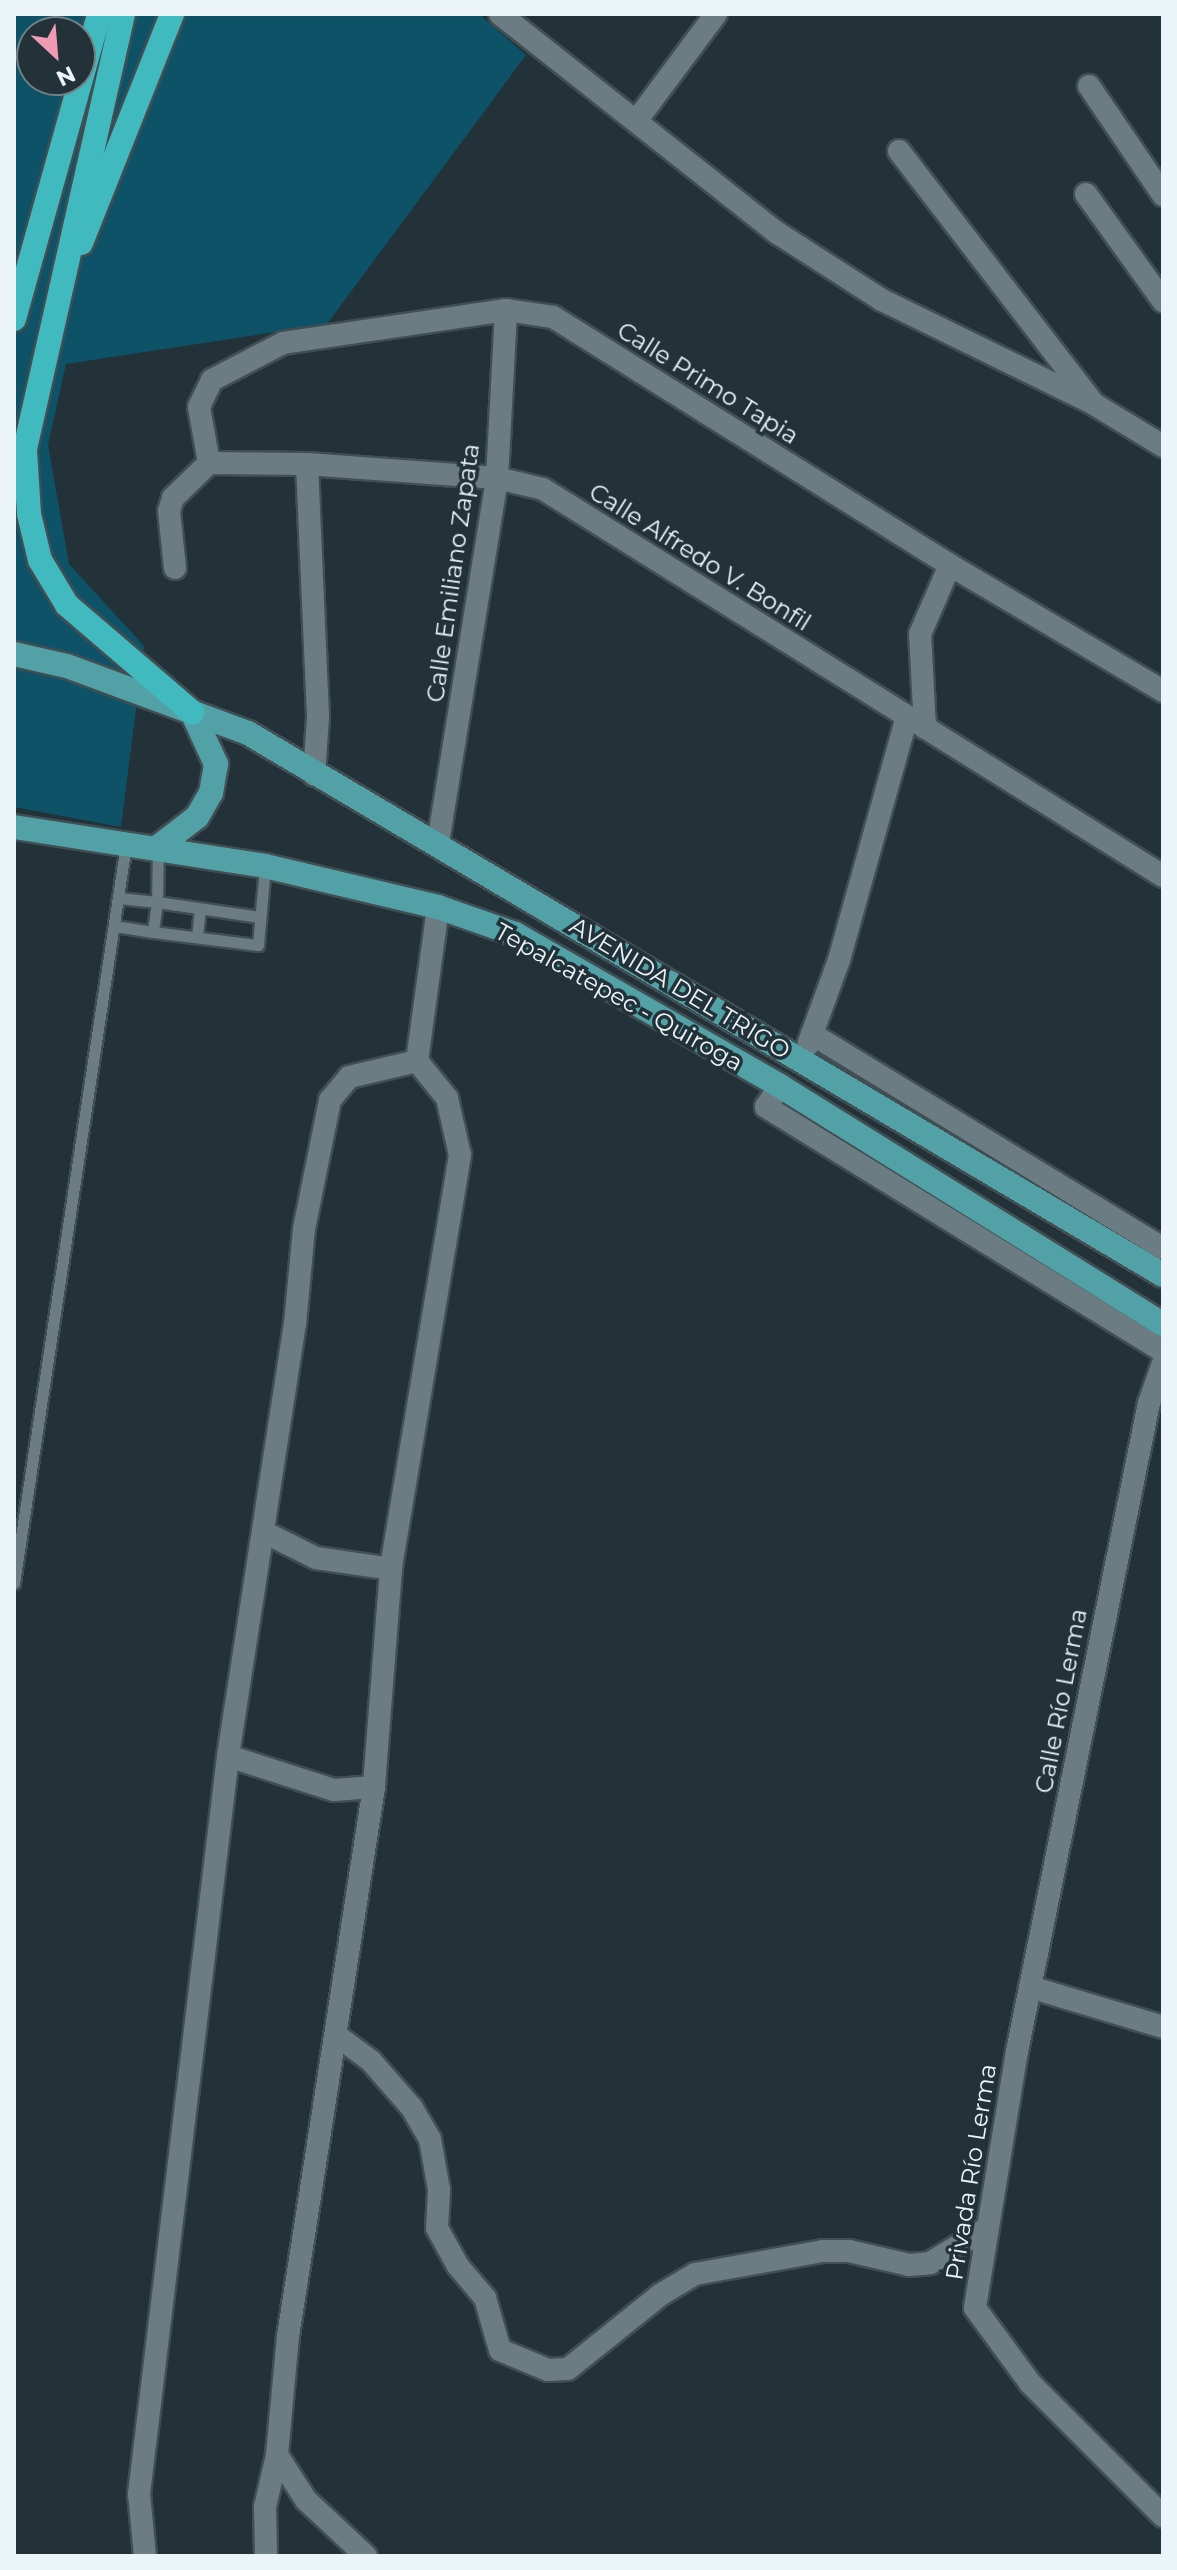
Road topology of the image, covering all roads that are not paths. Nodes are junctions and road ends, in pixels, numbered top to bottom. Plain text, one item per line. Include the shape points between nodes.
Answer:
1 (99, 14) edge
2 (123, 14) edge
3 (172, 14) edge
4 (500, 14) edge
5 (716, 14) edge
6 (1089, 86) dead end
7 (637, 120) junction
8 (899, 151) dead end
9 (1086, 194) dead end
10 (1163, 195) edge
11 (1163, 301) edge
12 (506, 310) junction
13 (14, 319) edge
14 (49, 327) junction
15 (1094, 404) junction
16 (1163, 446) edge
17 (209, 463) junction
18 (307, 464) junction
19 (497, 478) junction
20 (950, 565) junction
21 (175, 568) dead end
22 (14, 654) edge
23 (1163, 691) edge
24 (192, 712) junction
25 (916, 723) junction
26 (314, 775) junction
27 (14, 827) edge
28 (438, 843) junction
29 (126, 844) junction
30 (158, 847) junction
31 (265, 866) junction
32 (1163, 876) edge
33 (119, 898) junction
34 (533, 900) junction
35 (157, 902) junction
36 (438, 907) junction
37 (200, 909) junction
38 (260, 917) junction
39 (115, 926) junction
40 (153, 932) junction
41 (515, 934) junction
42 (197, 937) junction
43 (812, 1034) junction
44 (803, 1060) junction
45 (417, 1061) junction
46 (780, 1086) junction
47 (1163, 1248) edge
48 (1163, 1275) edge
49 (1163, 1324) edge
50 (1163, 1351) edge
51 (1163, 1363) edge
52 (264, 1532) junction
53 (391, 1569) junction
54 (14, 1583) edge
55 (228, 1756) junction
56 (374, 1787) junction
57 (1030, 1987) junction
58 (1163, 2027) edge
59 (336, 2035) junction
60 (1017, 2051) joint
61 (986, 2229) junction
62 (277, 2455) junction
63 (1163, 2516) edge
64 (145, 2556) edge
65 (266, 2556) edge
66 (366, 2556) edge

1 - 13 highway
2 - 14 highway
3 - 14 highway
4 - 7 street
5 - 7 street
6 - 10 street
7 - 15 street via 779,234 882,300
8 - 15 street
9 - 11 street
12 - 17 street, Calle Primo Tapia via 283,343 212,380 199,407
12 - 19 street, Calle Emiliano Zapata
12 - 20 street, Calle Primo Tapia via 553,317
14 - 24 highway via 25,450 29,514 40,560 67,605
15 - 16 street
17 - 18 street, Calle Alfredo V. Bonfil
17 - 21 street via 173,498 169,511
18 - 19 street, Calle Alfredo V. Bonfil
18 - 26 street via 318,717
19 - 25 street, Calle Alfredo V. Bonfil via 543,489
19 - 28 street, Calle Emiliano Zapata
20 - 23 street, Calle Primo Tapia
20 - 25 street via 920,634
22 - 24 main road, AVENIDA DEL TRIGO via 67,666
24 - 26 main road, AVENIDA DEL TRIGO via 248,733
24 - 30 main road via 216,764 211,793 197,817
25 - 32 street, Calle Alfredo V. Bonfil
25 - 43 street
26 - 28 main road, AVENIDA DEL TRIGO
27 - 29 main road, Tepalcatepec - Quiroga
28 - 34 main road, AVENIDA DEL TRIGO
29 - 30 main road, Tepalcatepec - Quiroga
29 - 33 lane
30 - 31 main road, Tepalcatepec - Quiroga
30 - 35 lane
31 - 36 main road, Tepalcatepec - Quiroga
31 - 38 lane
33 - 35 lane
33 - 39 lane
34 - 41 main road
34 - 44 main road, AVENIDA DEL TRIGO
35 - 37 lane
35 - 40 lane
36 - 41 main road, Tepalcatepec - Quiroga
36 - 45 street
37 - 38 lane
37 - 42 lane
38 - 42 lane via 258,945
39 - 40 lane
39 - 54 lane
40 - 42 lane
41 - 46 main road, Tepalcatepec - Quiroga
43 - 44 street
43 - 47 street
44 - 48 main road, AVENIDA DEL TRIGO
45 - 52 street via 349,1077 330,1100 304,1229
45 - 53 street via 447,1098 460,1155
46 - 49 main road, Tepalcatepec - Quiroga
46 - 50 street via 766,1107
51 - 57 street, Calle Río Lerma via 1149,1403
52 - 53 street via 316,1558
52 - 55 street
53 - 56 street
55 - 56 street via 334,1790
55 - 64 street via 139,2494
56 - 59 street
57 - 58 street
57 - 60 street, Calle Río Lerma
59 - 61 street via 371,2061 412,2108 430,2139 439,2190 437,2228 485,2298 500,2350 548,2370 568,2369 660,2295 695,2274 823,2251 849,2251 909,2265 930,2263
59 - 62 street via 288,2336
60 - 61 street, Privada Río Lerma
61 - 63 street, Privada Río Lerma via 975,2308 1030,2383
62 - 65 street via 265,2507
62 - 66 street via 306,2500

